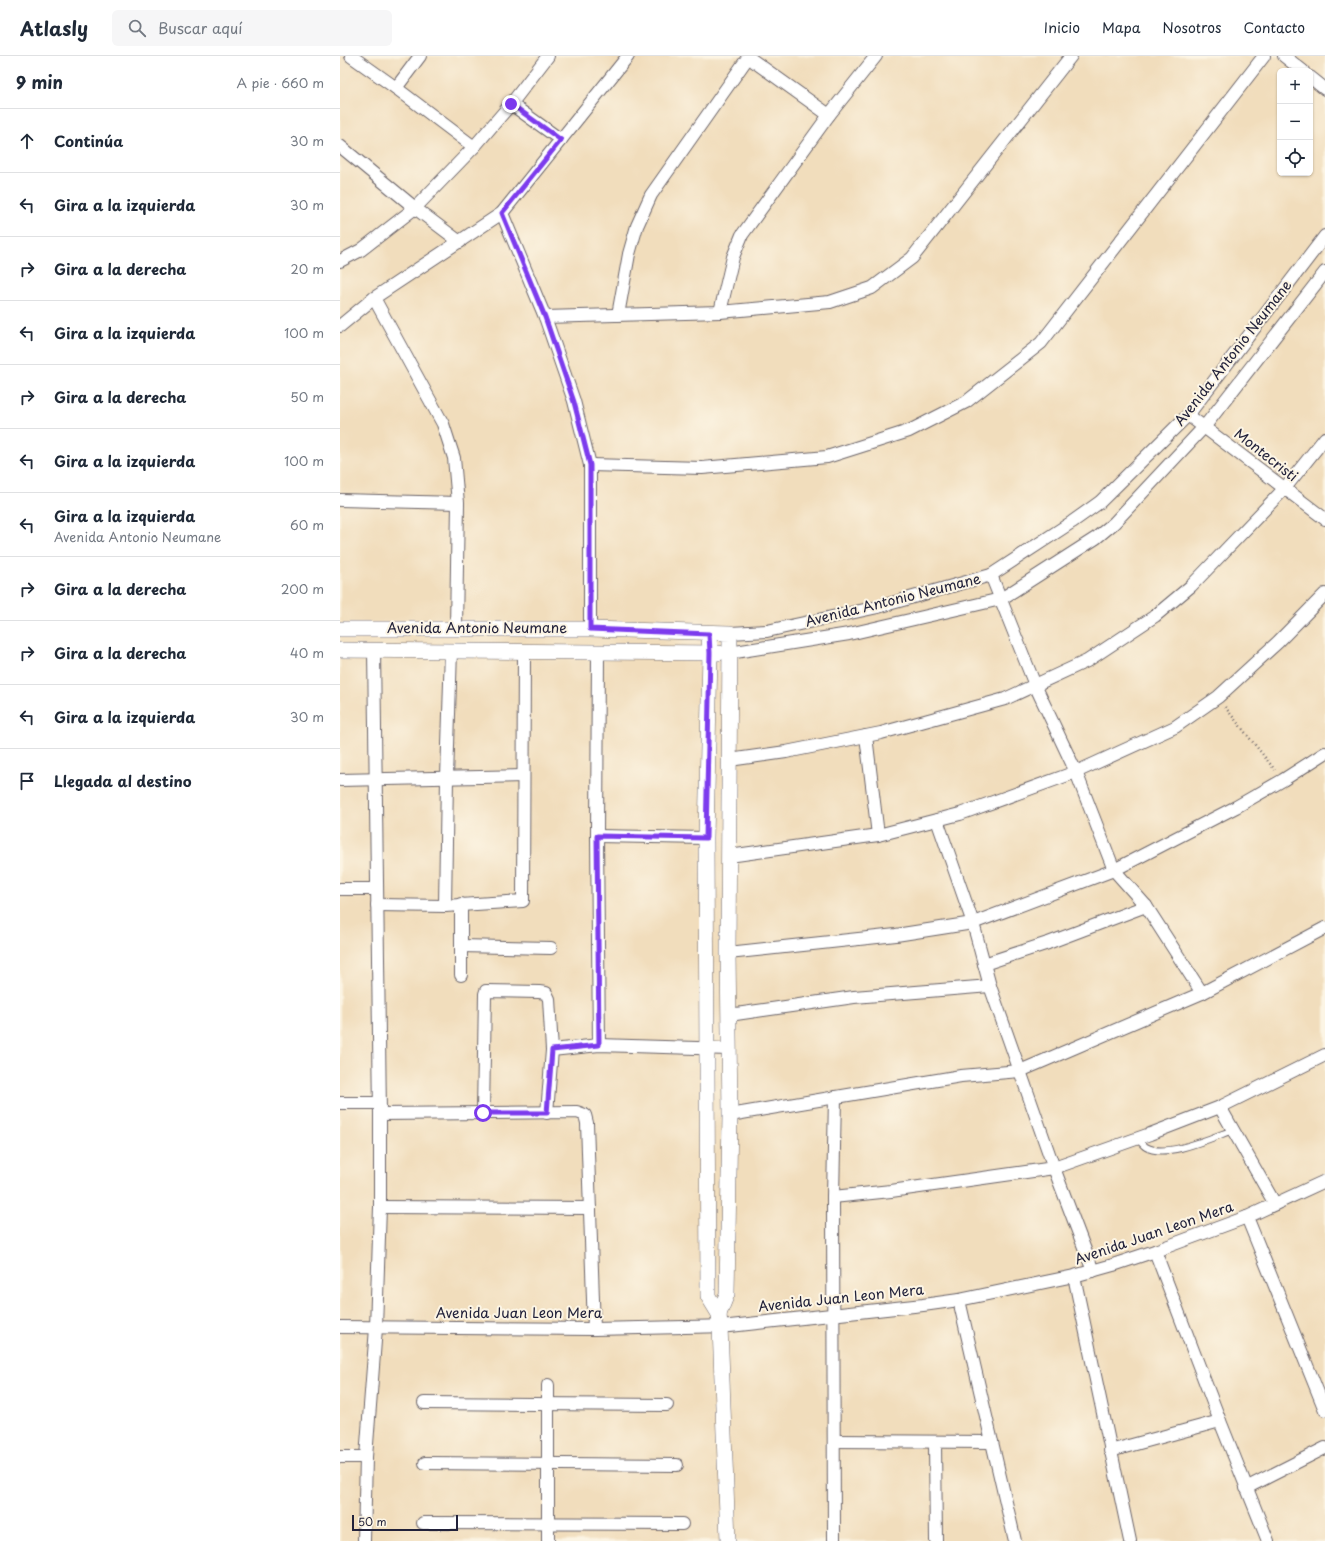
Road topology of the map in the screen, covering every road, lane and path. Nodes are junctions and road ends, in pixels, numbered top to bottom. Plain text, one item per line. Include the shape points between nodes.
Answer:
1 (351, 56) edge
2 (420, 56) edge
3 (548, 56) edge
4 (628, 56) edge
5 (876, 56) edge
6 (1071, 56) edge
7 (1264, 56) edge
8 (1284, 56) edge
9 (749, 57) edge
10 (1299, 68) edge
11 (1313, 79) edge
12 (396, 88) junction
13 (1325, 88) edge
14 (511, 104) junction
15 (829, 115) junction
16 (561, 140) junction
17 (340, 146) edge
18 (474, 147) junction
19 (415, 208) junction
20 (502, 213) junction
21 (1325, 236) edge
22 (460, 242) junction
23 (340, 261) edge
24 (1325, 272) edge
25 (374, 298) junction
26 (720, 312) junction
27 (618, 314) junction
28 (545, 317) junction
29 (340, 326) edge
30 (1188, 415) junction
31 (1205, 426) junction
32 (1325, 438) edge
33 (590, 465) junction
34 (1285, 488) junction
35 (340, 500) edge
36 (458, 502) junction
37 (1325, 519) edge
38 (991, 575) junction
39 (1325, 594) edge
40 (1001, 599) junction
41 (456, 628) junction
42 (340, 629) edge
43 (590, 629) junction
44 (730, 633) junction
45 (709, 634) junction
46 (340, 650) edge
47 (374, 650) junction
48 (451, 650) junction
49 (524, 651) junction
50 (598, 651) junction
51 (710, 653) junction
52 (729, 654) junction
53 (1035, 685) junction
54 (1218, 697) junction
55 (866, 736) junction
56 (1325, 753) edge
57 (729, 760) junction
58 (1076, 772) junction
59 (523, 776) junction
60 (447, 778) junction
61 (376, 779) junction
62 (340, 780) edge
63 (1283, 780) junction
64 (938, 820) junction
65 (878, 835) junction
66 (597, 836) junction
67 (706, 838) junction
68 (729, 856) junction
69 (1114, 870) junction
70 (340, 889) edge
71 (377, 889) junction
72 (461, 904) junction
73 (377, 905) junction
74 (445, 906) junction
75 (1146, 906) junction
76 (973, 923) junction
77 (1323, 932) edge
78 (461, 946) junction
79 (551, 948) dead end
80 (728, 953) junction
81 (984, 964) junction
82 (461, 975) dead end
83 (990, 986) junction
84 (1202, 993) junction
85 (729, 1016) junction
86 (599, 1045) junction
87 (706, 1048) junction
88 (729, 1049) junction
89 (552, 1050) junction
90 (1325, 1056) edge
91 (1020, 1071) junction
92 (835, 1097) junction
93 (340, 1103) edge
94 (1220, 1106) junction
95 (380, 1108) junction
96 (483, 1113) junction
97 (547, 1113) junction
98 (730, 1115) junction
99 (1234, 1130) junction
100 (1137, 1138) junction
101 (1054, 1168) junction
102 (1323, 1185) edge
103 (833, 1197) junction
104 (1275, 1204) junction
105 (380, 1207) junction
106 (590, 1208) junction
107 (1247, 1217) junction
108 (1155, 1251) junction
109 (1094, 1271) junction
110 (1074, 1276) junction
111 (959, 1300) junction
112 (834, 1314) junction
113 (720, 1320) junction
114 (340, 1327) edge
115 (376, 1328) junction
116 (594, 1329) junction
117 (548, 1385) dead end
118 (424, 1403) dead end
119 (548, 1405) junction
120 (667, 1405) dead end
121 (1325, 1410) edge
122 (1220, 1421) junction
123 (834, 1442) junction
124 (935, 1442) junction
125 (992, 1442) junction
126 (1325, 1448) edge
127 (1110, 1450) junction
128 (340, 1457) edge
129 (366, 1457) junction
130 (425, 1463) dead end
131 (548, 1465) junction
132 (677, 1465) dead end
133 (1246, 1488) junction
134 (424, 1523) dead end
135 (548, 1523) junction
136 (682, 1524) dead end
137 (364, 1541) edge
138 (548, 1541) edge
139 (728, 1541) edge
140 (834, 1541) edge
141 (936, 1541) edge
142 (1015, 1541) edge
143 (1130, 1541) edge
144 (1268, 1541) edge

1 - 12 street
2 - 12 street
3 - 14 street
4 - 16 street
5 - 15 street
6 - 26 street via 912,258 872,288 830,302
7 - 33 street via 1040,342 966,402 909,431 826,457 702,468
8 - 10 street
9 - 15 street
9 - 27 street via 651,195 637,226 629,254
11 - 13 street
12 - 18 street
14 - 16 street
14 - 18 street
15 - 26 street via 742,235 733,257
16 - 20 street
17 - 19 street
18 - 19 street
19 - 22 street
19 - 23 street via 361,250
20 - 22 street
20 - 28 street
21 - 30 street, Avenida Antonio Neumane
22 - 25 street
24 - 31 street, Avenida Antonio Neumane
25 - 29 street
25 - 36 street via 443,424 454,458
26 - 27 street
27 - 28 street
28 - 33 street via 574,402
30 - 31 street, Montecristi
30 - 38 street, Avenida Antonio Neumane via 1100,502
31 - 34 street, Montecristi
31 - 40 street, Avenida Antonio Neumane via 1114,524
32 - 34 street
33 - 43 street
34 - 37 street, Montecristi
34 - 53 street via 1191,586 1155,616 1087,661
35 - 36 street
36 - 41 street
38 - 40 street
38 - 44 street, Avenida Antonio Neumane via 878,606 767,630
39 - 54 street
40 - 52 street, Avenida Antonio Neumane via 849,634
40 - 53 street
41 - 42 street, Avenida Antonio Neumane
41 - 43 street, Avenida Antonio Neumane
43 - 45 street, Avenida Antonio Neumane
44 - 45 street, Avenida Antonio Neumane
44 - 52 street
45 - 51 street
46 - 47 street, Avenida Antonio Neumane
47 - 48 street, Avenida Antonio Neumane
47 - 61 street
48 - 49 street, Avenida Antonio Neumane
48 - 60 street
49 - 50 street, Avenida Antonio Neumane
49 - 59 street
50 - 51 street, Avenida Antonio Neumane
50 - 66 street
51 - 52 street, Avenida Antonio Neumane
51 - 67 street
52 - 57 street
53 - 55 street via 1005,699
53 - 58 street
54 - 58 street via 1175,727
54 - 63 path
55 - 57 street
55 - 65 street
56 - 63 street
57 - 68 street
58 - 64 street
58 - 69 street
59 - 60 street
59 - 72 street via 523,901
60 - 61 street
60 - 74 street
61 - 62 street
61 - 71 street
63 - 69 street
64 - 65 street
64 - 76 street
65 - 68 street
66 - 67 street
66 - 86 street
67 - 87 street
68 - 80 street
69 - 75 street
69 - 76 street
70 - 71 street
71 - 73 street
72 - 74 street
72 - 78 street
73 - 74 street
73 - 95 street
75 - 81 street
75 - 84 street
76 - 80 street via 896,935
76 - 81 street
77 - 84 street
78 - 79 street
78 - 82 street
80 - 85 street
81 - 83 street
83 - 85 street via 854,997
83 - 91 street
84 - 91 street
85 - 88 street
86 - 87 street
86 - 89 street
87 - 88 street
87 - 113 street via 708,1296
88 - 98 street
89 - 96 street via 549,1000 546,993 486,991
89 - 97 street
90 - 94 street
91 - 92 street via 961,1076
91 - 101 street
92 - 98 street
92 - 103 street
93 - 95 street
94 - 99 street
94 - 100 street
95 - 96 street
95 - 105 street
96 - 97 street
97 - 106 street via 577,1112 585,1115
98 - 113 street via 727,1294
99 - 100 lane via 1169,1150 1147,1147
99 - 104 street
100 - 101 street
101 - 103 street via 891,1192
101 - 109 street
102 - 104 street, Avenida Juan Leon Mera
103 - 112 street
104 - 107 street, Avenida Juan Leon Mera
105 - 106 street
105 - 115 street
106 - 116 street
107 - 108 street, Avenida Juan Leon Mera
107 - 121 street
108 - 109 street, Avenida Juan Leon Mera
108 - 122 street
109 - 110 street, Avenida Juan Leon Mera
110 - 111 street, Avenida Juan Leon Mera
110 - 127 street
111 - 112 street, Avenida Juan Leon Mera
111 - 125 street
112 - 113 street, Avenida Juan Leon Mera
112 - 123 street
113 - 116 street, Avenida Juan Leon Mera
113 - 139 street
114 - 115 street, Avenida Juan Leon Mera
115 - 116 street, Avenida Juan Leon Mera
115 - 129 street
117 - 119 street
118 - 119 street
119 - 120 street
119 - 131 street
122 - 127 street
122 - 133 street
123 - 124 street
123 - 140 street
124 - 125 street
124 - 141 street
125 - 142 street
126 - 133 street
127 - 143 street
128 - 129 street
129 - 137 street
130 - 131 street
131 - 132 street
131 - 135 street
133 - 144 street
134 - 135 street
135 - 136 street
135 - 138 street

